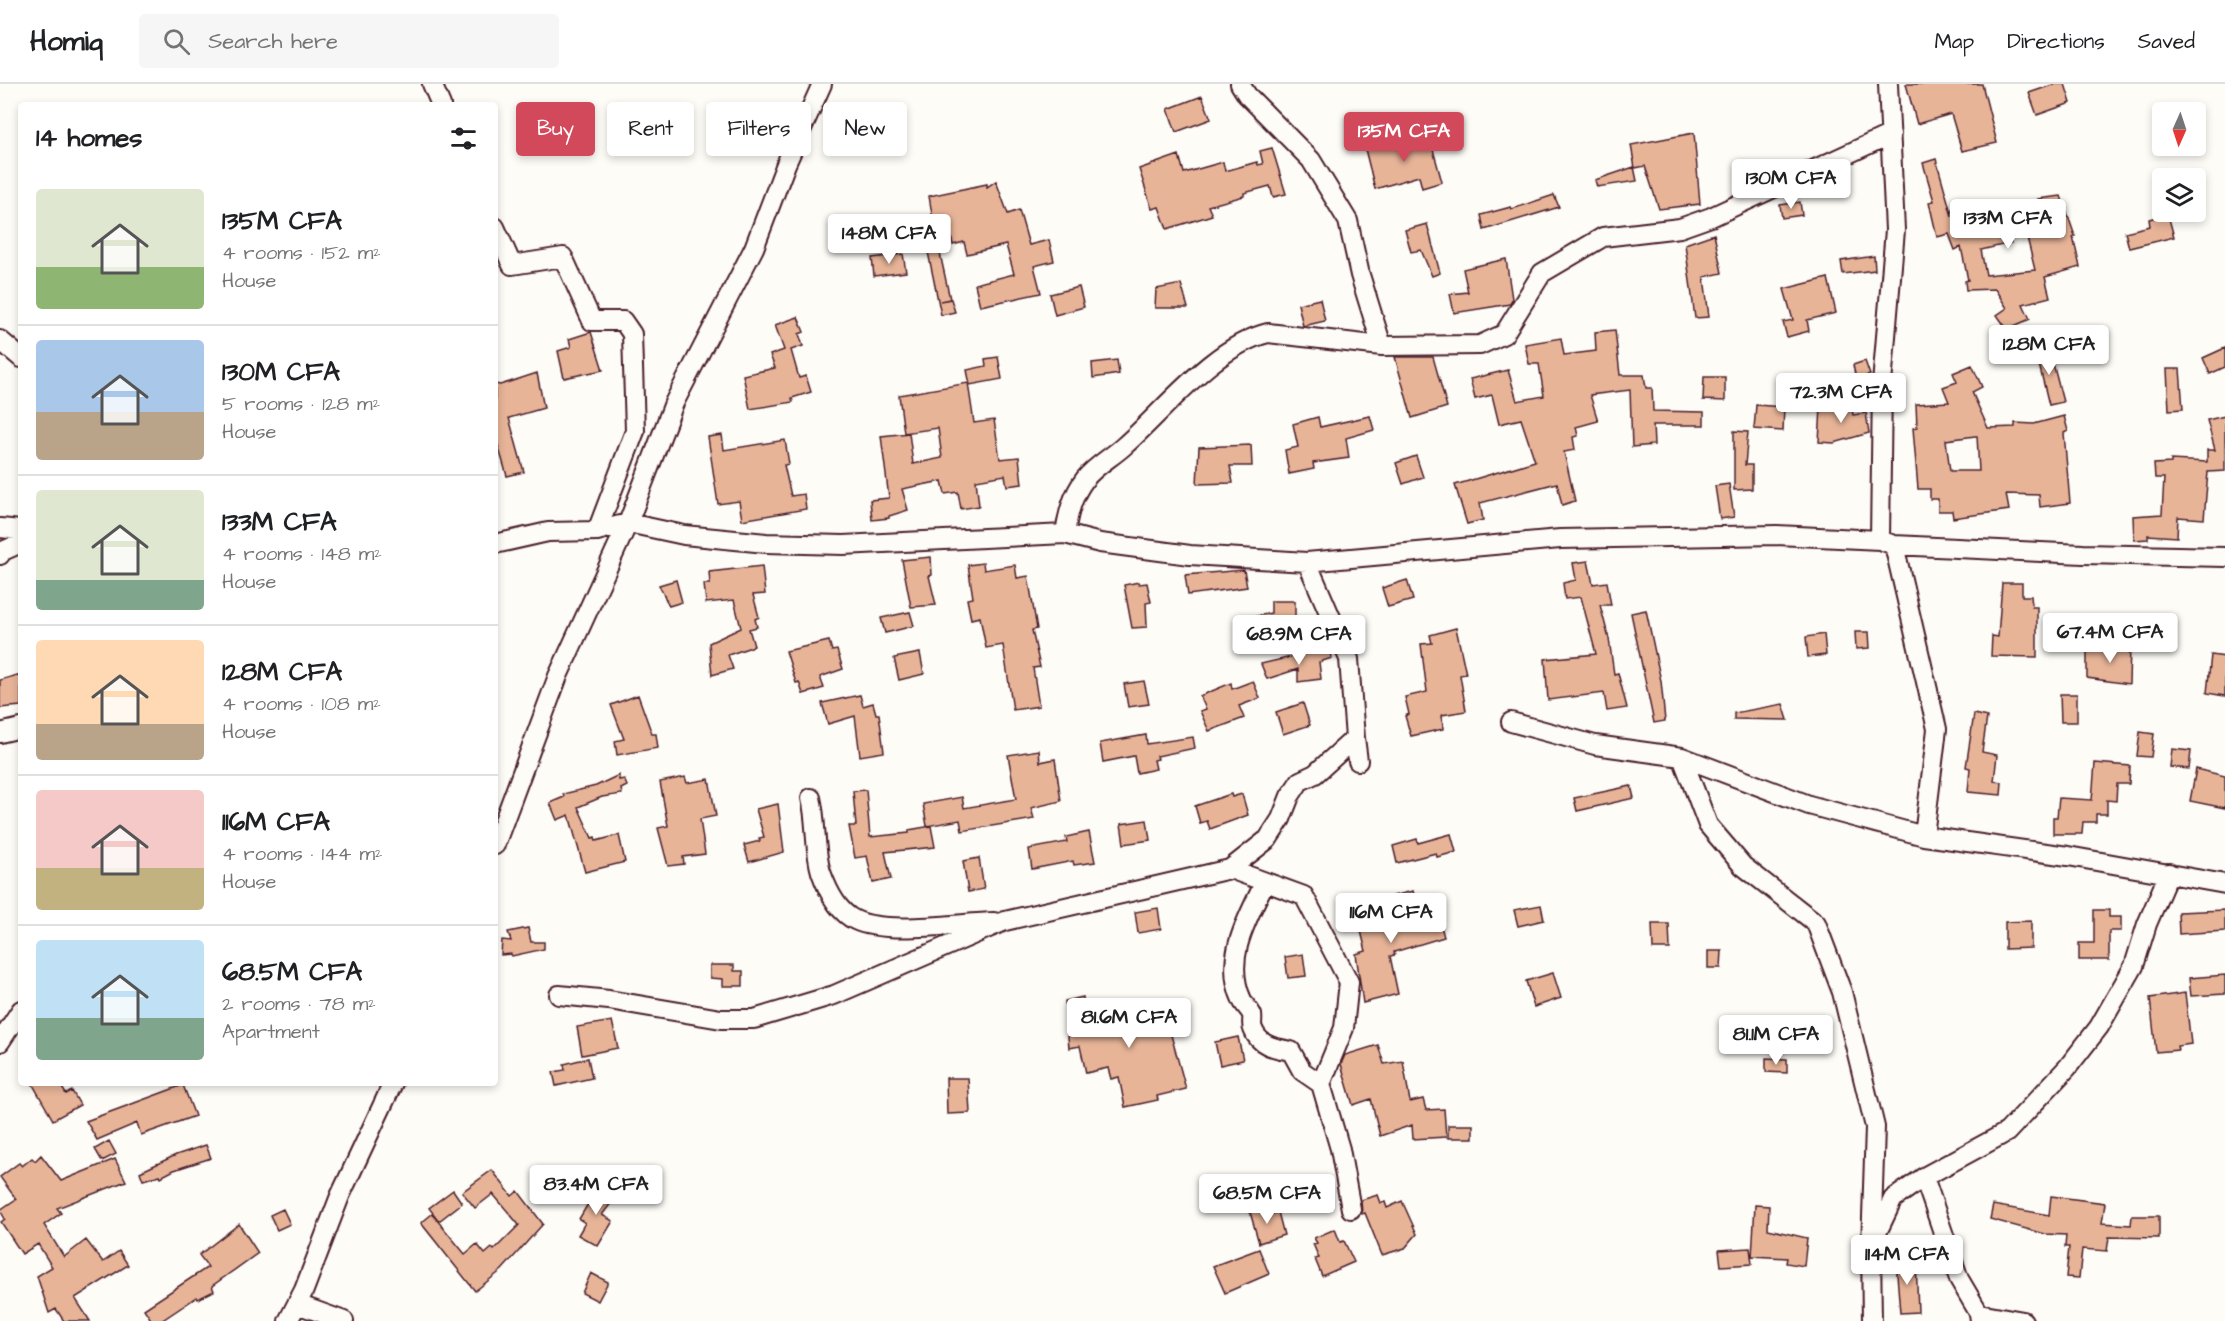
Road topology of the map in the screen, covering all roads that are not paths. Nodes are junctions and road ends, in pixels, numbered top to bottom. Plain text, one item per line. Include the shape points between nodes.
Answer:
1 (432, 84) edge
2 (822, 84) edge
3 (1240, 84) edge
4 (1888, 84) edge
5 (440, 102) edge
6 (1891, 134) junction
7 (498, 234) edge
8 (0, 340) edge
9 (1382, 346) junction
10 (18, 355) edge
11 (628, 523) junction
12 (0, 528) edge
13 (18, 530) edge
14 (597, 531) junction
15 (1065, 534) junction
16 (498, 542) edge
17 (1887, 543) junction
18 (18, 544) edge
19 (0, 555) edge
20 (2225, 557) edge
21 (1307, 562) junction
22 (1511, 722) dead end
23 (18, 729) edge
24 (0, 733) edge
25 (1355, 738) junction
26 (1682, 757) junction
27 (1358, 761) dead end
28 (811, 798) dead end
29 (1924, 836) junction
30 (498, 837) edge
31 (1230, 869) junction
32 (2169, 873) junction
33 (1265, 882) junction
34 (2225, 884) edge
35 (1005, 921) junction
36 (559, 995) dead end
37 (18, 1015) edge
38 (0, 1042) edge
39 (1321, 1084) junction
40 (392, 1086) edge
41 (1924, 1177) junction
42 (1351, 1209) dead end
43 (1871, 1246) junction
44 (297, 1304) junction
45 (1980, 1317) edge
46 (288, 1321) edge
47 (344, 1321) edge
48 (1872, 1321) edge
49 (2023, 1321) edge

1 - 5 street
2 - 11 street via 754,248 674,403
3 - 9 street via 1311,160 1348,221
4 - 6 street
6 - 9 street via 1711,217 1680,228 1603,237 1542,273 1504,334 1480,345
6 - 17 street via 1895,230 1882,384
7 - 14 street via 512,265 563,257 592,321 623,321 632,334 635,431
8 - 10 street
9 - 15 street via 1268,333 1251,337 1192,381 1086,478 1069,506
11 - 14 street
11 - 15 street via 684,536 843,545
11 - 30 street via 558,676
12 - 13 street
14 - 16 street via 548,532
15 - 21 street via 1100,543 1190,555
17 - 20 street
17 - 21 street via 1777,535 1560,539
17 - 29 street via 1937,729
18 - 19 street
21 - 25 street via 1349,659
22 - 26 street via 1595,745
23 - 24 street
25 - 27 street
25 - 31 street via 1315,774 1300,781 1268,839
26 - 29 street via 1809,805
26 - 43 street via 1708,825 1743,866 1816,923 1842,992 1875,1127
28 - 35 street via 821,870 830,893 855,920 931,927
29 - 32 street
31 - 33 street
31 - 35 street
32 - 34 street
32 - 41 street via 2134,966 2099,1027 2067,1068 2007,1132
33 - 39 street via 1304,896 1349,982 1344,1028
33 - 39 street via 1234,954 1236,979 1260,1041 1291,1051 1302,1071
35 - 36 street via 834,995 754,1019 721,1019
37 - 38 street
39 - 42 street via 1340,1149
40 - 44 street via 340,1196
41 - 43 street via 1893,1199
41 - 45 street via 1959,1280
43 - 48 street
44 - 46 street
44 - 47 street
45 - 49 street

